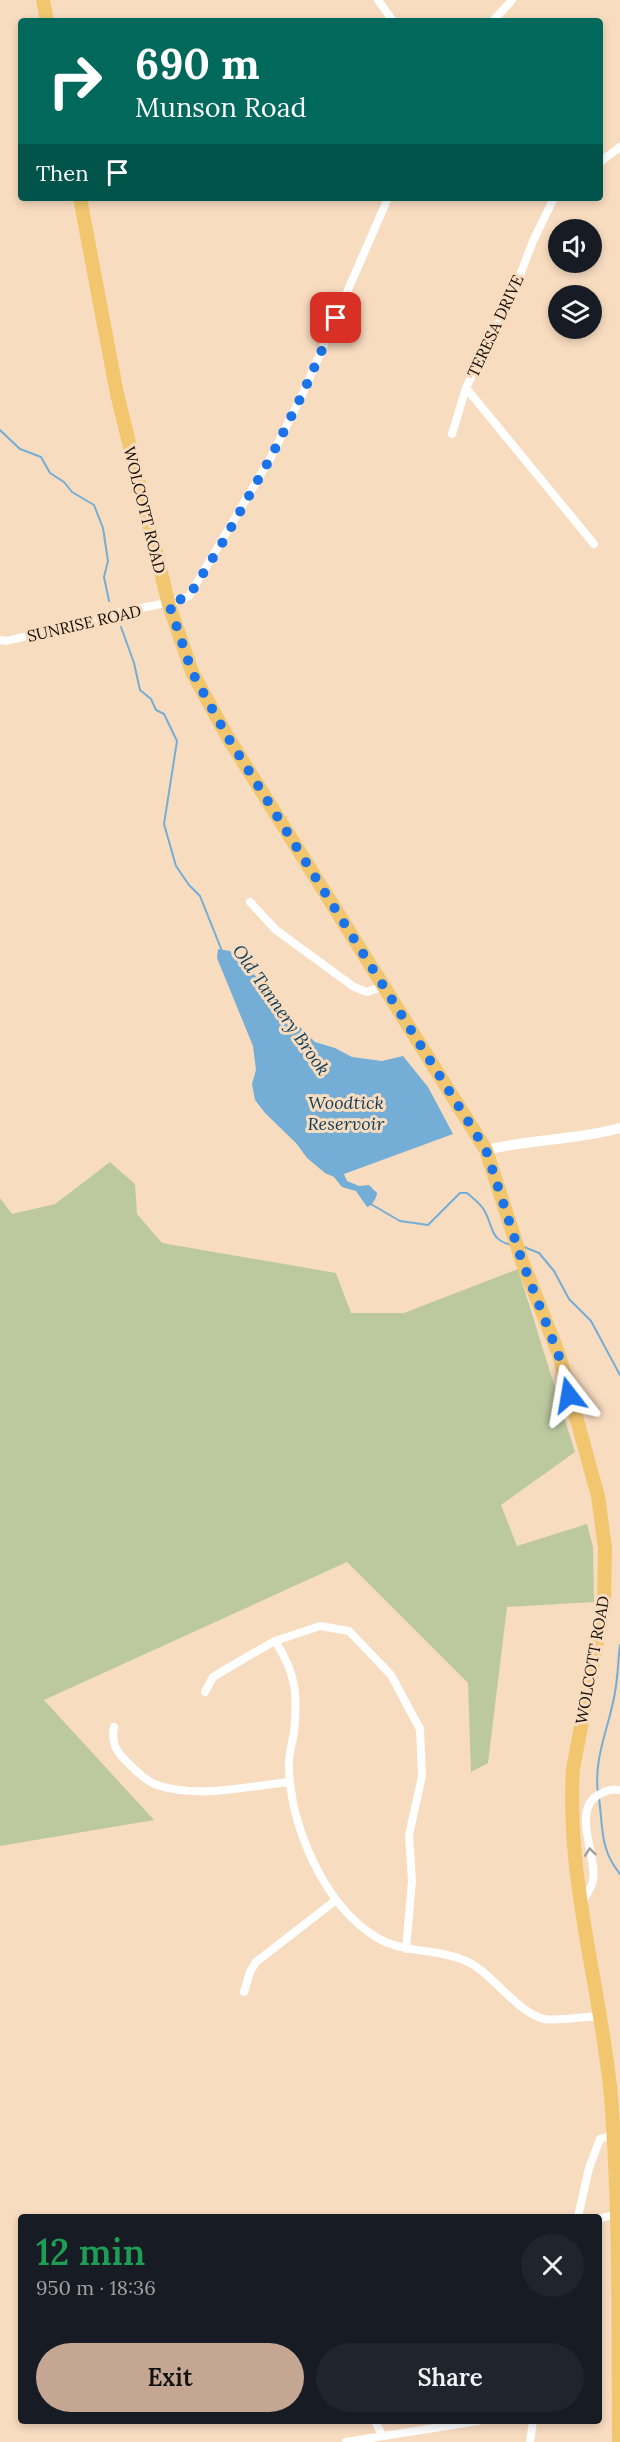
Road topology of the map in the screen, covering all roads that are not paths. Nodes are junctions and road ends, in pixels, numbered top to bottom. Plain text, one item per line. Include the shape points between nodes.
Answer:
1 (43, 0) edge
2 (378, 0) edge
3 (512, 0) edge
4 (46, 18) edge
5 (391, 18) edge
6 (496, 18) edge
7 (620, 147) edge
8 (603, 160) edge
9 (81, 201) edge
10 (387, 201) edge
11 (553, 201) edge
12 (466, 388) junction
13 (452, 434) dead end
14 (594, 544) dead end
15 (169, 604) junction
16 (0, 640) edge
17 (250, 902) dead end
18 (384, 986) junction
19 (620, 1128) edge
20 (486, 1150) junction
21 (275, 1641) junction
22 (205, 1692) dead end
23 (114, 1727) dead end
24 (290, 1782) junction
25 (615, 1789) edge
26 (336, 1900) junction
27 (582, 1903) junction
28 (406, 1949) junction
29 (244, 1992) dead end
30 (599, 2016) junction
31 (613, 2134) junction
32 (618, 2193) edge
33 (579, 2214) edge
34 (616, 2214) junction
35 (602, 2218) edge
36 (376, 2424) edge
37 (457, 2424) edge
38 (533, 2424) edge
39 (382, 2435) junction
40 (346, 2442) edge
41 (530, 2442) edge
42 (619, 2442) edge

1 - 4 main road
2 - 5 street
3 - 6 street
7 - 8 street
9 - 15 main road, WOLCOTT ROAD via 117,394
10 - 15 street via 271,457 189,596
11 - 12 street, TERESA DRIVE via 507,309
12 - 13 street, TERESA DRIVE
12 - 14 street, TERESA DRIVE
15 - 16 street, SUNRISE ROAD
15 - 18 main road, WOLCOTT ROAD via 192,672 227,736
17 - 18 street via 276,930 354,987 367,992
18 - 20 main road, WOLCOTT ROAD
19 - 20 street
20 - 27 main road, WOLCOTT ROAD via 560,1359 598,1496 605,1548 604,1605 573,1769 576,1870
21 - 22 street via 213,1677
21 - 24 street via 288,1662 297,1698 288,1767
21 - 28 street via 320,1626 349,1631 391,1675 420,1729 422,1776 409,1835 412,1881
23 - 24 street via 114,1749 155,1785 194,1792
24 - 26 street via 294,1807 315,1868
27 -> 25 street via 593,1880 588,1809 592,1799
26 - 28 street via 353,1920 377,1938
26 - 29 street via 256,1962
27 - 30 main road, WOLCOTT ROAD
28 - 30 street via 441,1953 472,1964 520,2005 544,2019
30 - 31 main road, WOLCOTT ROAD
31 - 32 main road, WOLCOTT ROAD
31 - 33 street via 600,2139
32 - 34 main road, WOLCOTT ROAD
34 - 35 street
34 - 42 main road, WOLCOTT ROAD
36 - 39 street
37 - 39 street
38 - 41 street
39 - 40 street

